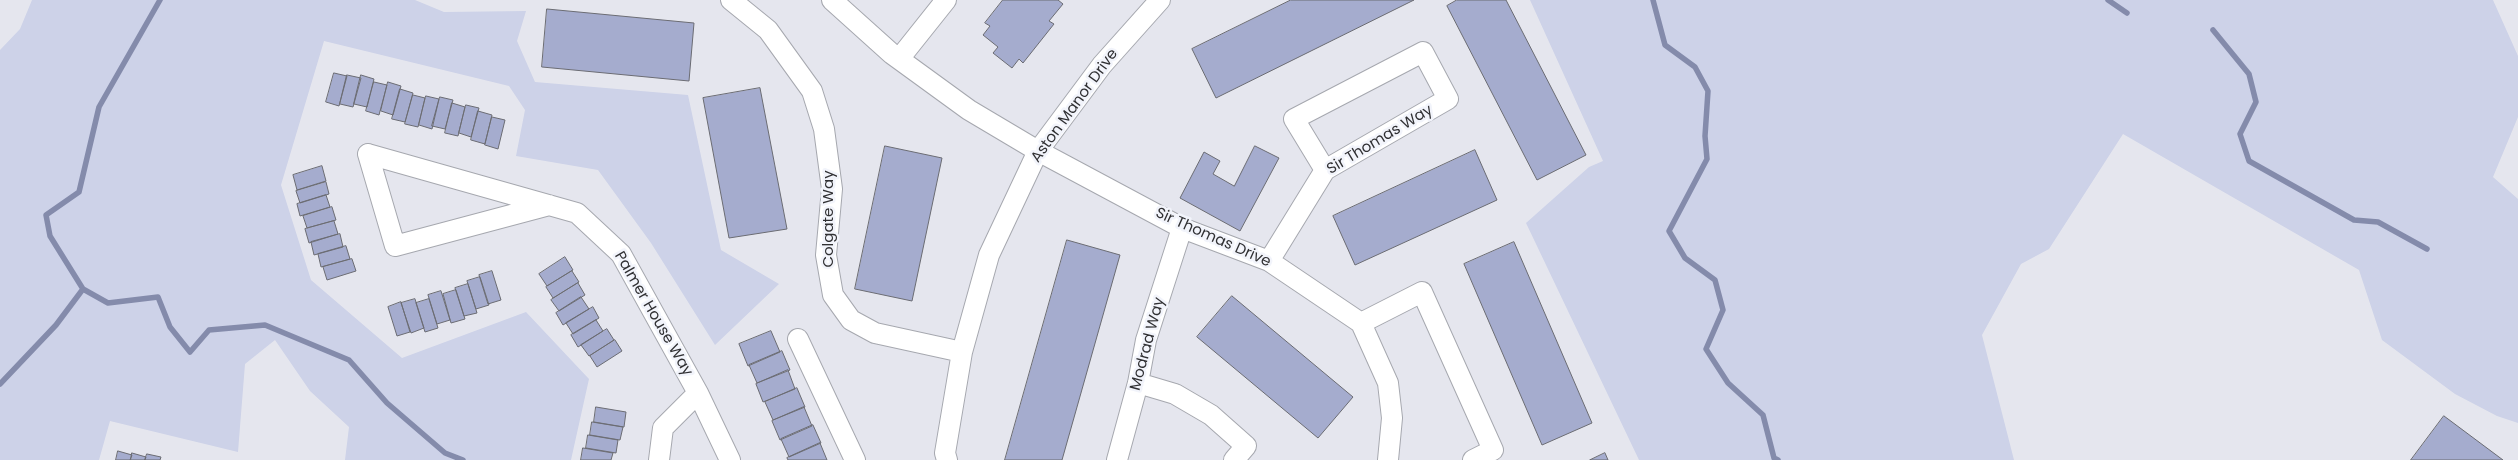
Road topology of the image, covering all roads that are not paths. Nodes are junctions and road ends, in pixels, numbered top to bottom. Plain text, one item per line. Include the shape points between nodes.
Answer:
1 (730, 0) edge
2 (832, 0) edge
3 (946, 0) edge
4 (1160, 0) edge
5 (899, 59) junction
6 (1038, 151) junction
7 (1325, 170) junction
8 (549, 205) junction
9 (1182, 228) junction
10 (1269, 261) junction
11 (1361, 323) junction
12 (798, 339) dead end
13 (962, 352) junction
14 (1138, 383) junction
15 (698, 393) junction
16 (941, 458) edge
17 (658, 460) edge
18 (730, 460) edge
19 (854, 460) edge
20 (1117, 460) edge
21 (1234, 460) edge
22 (1388, 460) edge
23 (1473, 460) edge

1 - 13 street, Colgate Way via 768,30 812,91 824,129 832,189 826,255 833,295 851,320 875,333
2 - 5 street, Sir Thomas Drive
3 - 5 street
4 - 6 street, Aston Manor Drive via 1102,65
5 - 6 street, Sir Thomas Drive via 969,110
6 - 9 street, Sir Thomas Drive
6 - 13 street, Aston Manor Drive via 990,255
7 - 7 street, Sir Thomas Way via 1448,99 1423,52 1294,119
7 - 10 street, Sir Thomas Way
8 - 8 street, Palmer House Way via 368,154 395,246
8 - 15 street, Palmer House Way via 577,213 621,254
9 - 10 street, Sir Thomas Drive
9 - 14 street, Modrad Way via 1146,340
10 - 11 street, Sir Thomas Drive
11 - 22 street via 1388,383 1392,418
11 - 23 street via 1422,292 1492,450
12 - 19 street
13 - 16 street, Aston Manor Drive
14 - 20 street, Modrad Way
14 - 21 street via 1175,394 1211,415 1246,446
15 - 17 street via 663,428
15 - 18 street, Palmer House Way

